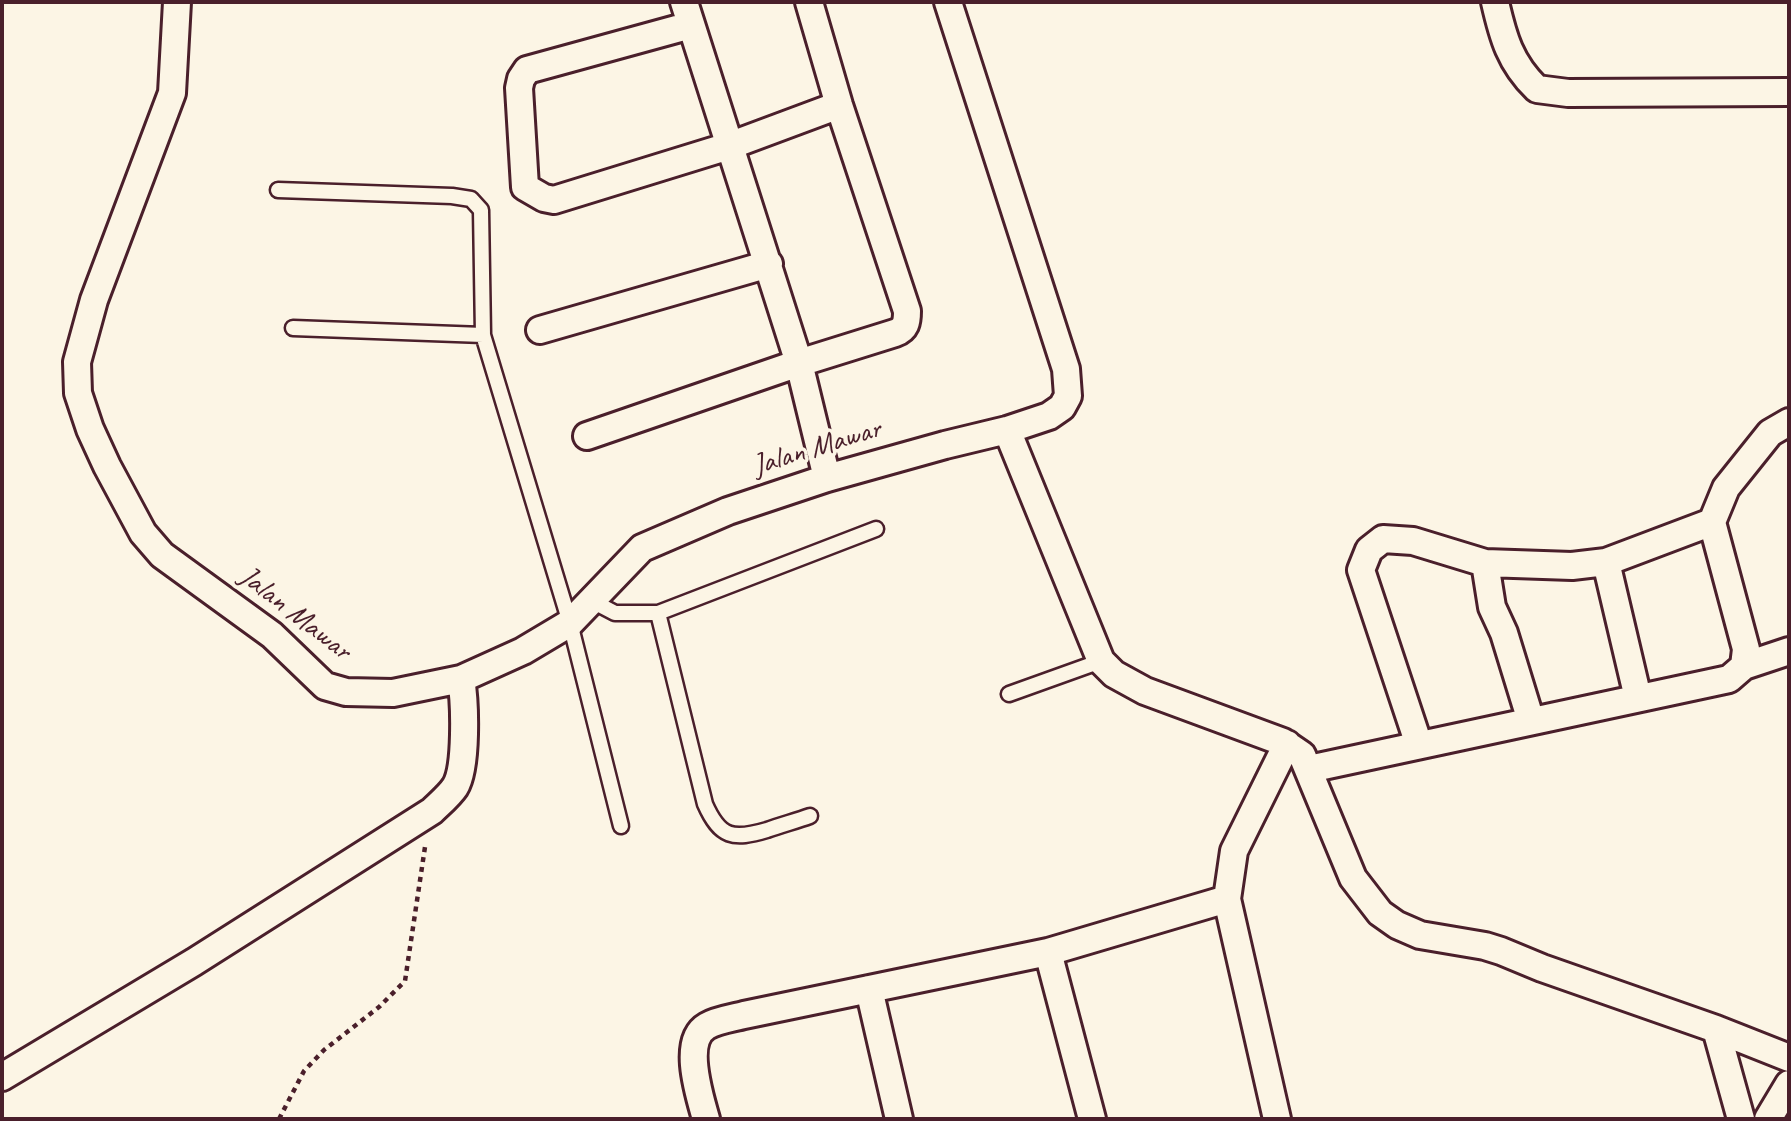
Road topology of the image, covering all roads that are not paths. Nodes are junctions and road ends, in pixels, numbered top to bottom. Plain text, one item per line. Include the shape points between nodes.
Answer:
1 (177, 2) edge
2 (809, 2) edge
3 (948, 2) edge
4 (1494, 2) edge
5 (688, 13) edge
6 (1789, 92) edge
7 (839, 104) junction
8 (729, 146) junction
9 (278, 190) dead end
10 (769, 264) junction
11 (293, 328) dead end
12 (540, 330) dead end
13 (483, 335) junction
14 (799, 363) junction
15 (1789, 422) edge
16 (1007, 430) junction
17 (587, 436) dead end
18 (827, 478) junction
19 (1712, 522) junction
20 (876, 529) dead end
21 (1606, 562) junction
22 (1486, 563) junction
23 (592, 601) junction
24 (658, 613) junction
25 (570, 623) junction
26 (1789, 652) edge
27 (1101, 662) junction
28 (1744, 666) junction
29 (461, 679) junction
30 (1009, 694) dead end
31 (1638, 698) junction
32 (1531, 721) junction
33 (1287, 744) junction
34 (1419, 745) junction
35 (1308, 769) junction
36 (810, 816) dead end
37 (621, 825) dead end
38 (1227, 899) junction
39 (1048, 952) junction
40 (869, 989) junction
41 (1716, 1029) junction
42 (1789, 1058) edge
43 (2, 1077) edge
44 (1789, 1084) edge
45 (706, 1119) edge
46 (899, 1119) edge
47 (1092, 1119) edge
48 (1276, 1119) edge
49 (1741, 1119) edge
50 (1768, 1119) edge

1 - 29 street, Jalan Mawar via 172,93 94,300 77,362 78,393 90,429 126,504 162,555 272,635 326,686 345,692 393,693
2 - 7 street
3 - 16 street, Jalan Mawar via 1068,379 1068,396 1062,407
4 - 6 street via 1514,62 1537,89 1568,93
5 - 8 street
5 - 8 street via 527,70 519,88 525,187 554,200
7 - 8 street
7 - 14 street via 907,312 906,323 902,331
8 - 10 street
9 - 13 lane via 471,199 481,210
10 - 12 street
10 - 14 street
11 - 13 lane
13 - 25 lane
14 - 17 street
14 - 18 street
15 - 19 street via 1770,433 1726,488
16 - 18 street, Jalan Mawar
16 - 27 street
18 - 23 street, Jalan Mawar via 728,511 642,548
19 - 21 street
19 - 28 street via 1746,649
20 - 24 lane
21 - 22 street via 1572,566
21 - 31 street
22 - 32 street via 1492,607
22 - 34 street via 1413,541 1383,539 1369,550 1362,570
23 - 24 lane via 615,613
23 - 25 street, Jalan Mawar
24 - 36 lane via 713,821 725,832 743,837
25 - 29 street, Jalan Mawar
25 - 37 lane
26 - 28 street
27 - 30 lane
27 - 33 street via 1145,691
28 - 31 street via 1729,679
29 - 43 street via 464,723 456,786 432,811
31 - 32 street
32 - 34 street
33 - 35 street via 1302,755
33 - 38 street via 1234,851
34 - 35 street
35 - 41 street via 1353,878 1380,913 1397,925 1420,935 1485,946
38 - 39 street
38 - 48 street
39 - 40 street
39 - 47 street
40 - 45 street via 708,1025 694,1052
40 - 46 street
41 - 42 street
41 - 49 street
44 - 50 street

